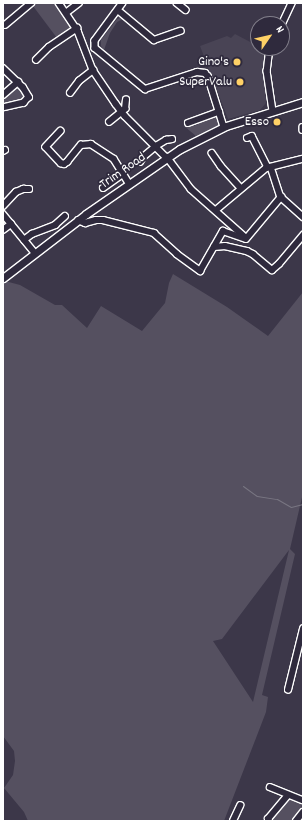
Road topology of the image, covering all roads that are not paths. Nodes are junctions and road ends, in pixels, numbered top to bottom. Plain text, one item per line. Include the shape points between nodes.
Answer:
1 (31, 3) edge
2 (59, 3) edge
3 (79, 3) edge
4 (123, 3) edge
5 (177, 3) edge
6 (292, 3) edge
7 (118, 10) junction
8 (186, 10) dead end
9 (66, 13) junction
10 (286, 16) edge
11 (5, 25) dead end
12 (77, 28) junction
13 (180, 31) dead end
14 (269, 56) edge
15 (36, 60) dead end
16 (3, 68) edge
17 (93, 70) junction
18 (18, 82) junction
19 (70, 93) dead end
20 (3, 96) edge
21 (126, 100) dead end
22 (303, 102) edge
23 (3, 108) edge
24 (272, 111) junction
25 (123, 112) junction
26 (219, 112) junction
27 (109, 122) dead end
28 (188, 123) dead end
29 (224, 127) junction
30 (303, 127) edge
31 (303, 130) edge
32 (61, 131) dead end
33 (247, 138) dead end
34 (172, 139) dead end
35 (156, 146) junction
36 (212, 154) dead end
37 (166, 157) junction
38 (303, 159) edge
39 (140, 162) dead end
40 (270, 167) junction
41 (123, 174) junction
42 (129, 183) junction
43 (29, 188) dead end
44 (103, 188) dead end
45 (241, 188) junction
46 (281, 197) junction
47 (3, 206) edge
48 (216, 210) junction
49 (3, 214) edge
50 (65, 216) dead end
51 (303, 217) edge
52 (78, 220) junction
53 (11, 224) junction
54 (3, 230) edge
55 (303, 235) edge
56 (246, 239) junction
57 (24, 240) junction
58 (214, 247) junction
59 (35, 253) junction
60 (3, 278) edge
61 (303, 629) edge
62 (288, 690) dead end
63 (270, 787) dead end
64 (288, 795) junction
65 (303, 800) edge
66 (240, 806) dead end
67 (303, 812) edge
68 (233, 821) edge
69 (269, 821) edge
70 (296, 821) edge

1 - 11 street
2 - 9 street
3 - 9 street
4 - 7 street
5 - 8 street
6 - 10 street
7 - 13 street via 154,40
7 - 26 street via 95,41 95,48 145,89 197,72 204,73 208,76
9 - 12 street
12 - 15 street via 49,47
12 - 17 street
14 - 24 street via 267,71
16 - 18 street
17 - 19 street via 79,81
17 - 25 street
18 - 20 street
18 - 23 street via 27,92 28,100 20,105
21 - 25 street
22 - 24 main road, Trim Road
24 - 29 main road, Trim Road
25 - 27 street
25 - 35 street
26 - 28 street
26 - 29 street
29 - 37 main road, Trim Road
30 - 31 street
32 - 41 street via 46,148 61,163 68,162 81,145 91,144 114,158
33 - 40 street via 252,136
34 - 35 street
35 - 37 street
35 - 39 street
36 - 45 street
37 - 42 main road, Trim Road
37 - 48 street via 190,189
38 - 40 street
40 - 45 street
40 - 46 street
41 - 42 street
41 - 44 street
42 - 52 main road, Trim Road
43 - 47 street via 16,192
45 - 48 street
46 - 51 street
46 - 56 street
48 - 56 street
49 - 53 street
50 - 57 street via 55,225
52 - 58 street via 85,223 103,220 154,233 200,271
52 - 59 main road, Trim Road
53 - 54 street
53 - 57 street
55 - 58 street via 272,270 247,251 225,246
56 - 58 street via 222,231
57 - 59 street
59 - 60 main road, Trim Road
61 - 62 street
63 - 64 street
64 - 65 street
64 - 69 street
66 - 68 street
67 - 70 street

